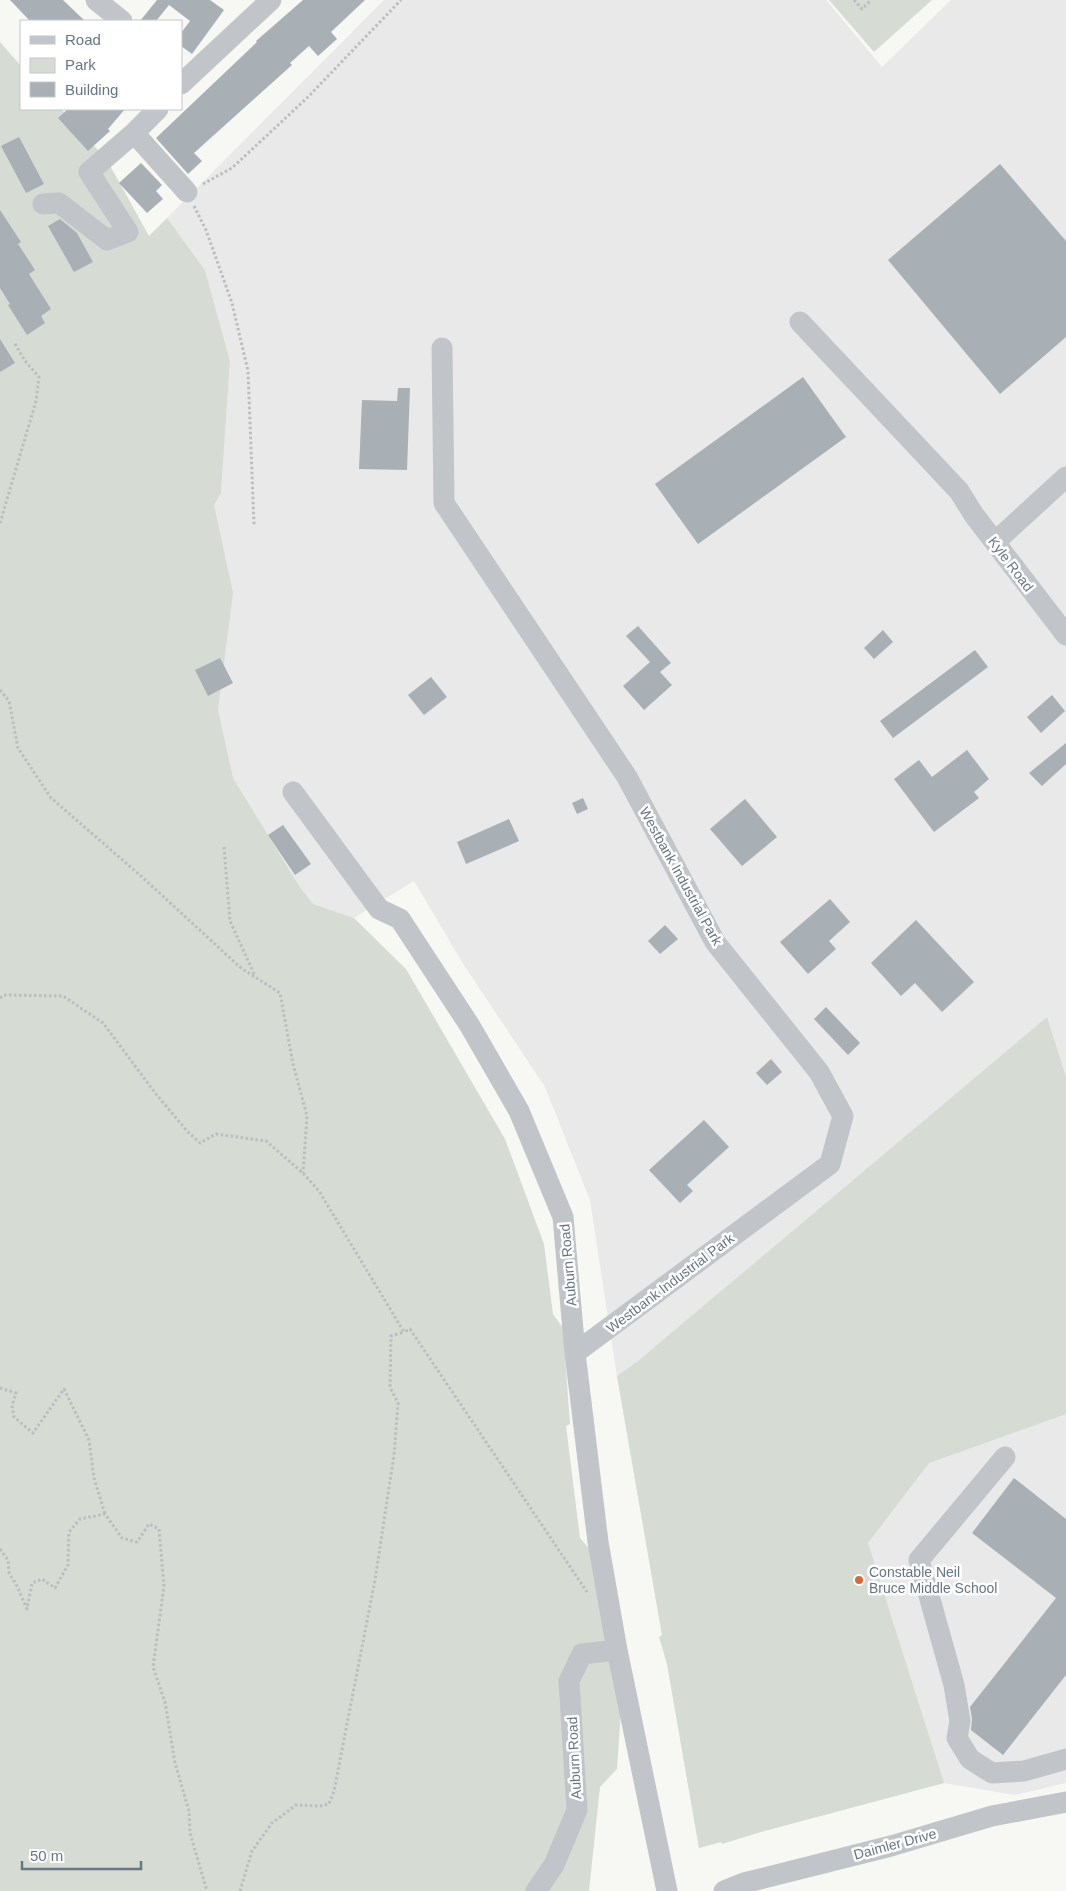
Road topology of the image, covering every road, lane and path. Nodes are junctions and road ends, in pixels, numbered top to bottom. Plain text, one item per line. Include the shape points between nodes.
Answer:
1 (96, 0) edge
2 (401, 0) edge
3 (854, 0) edge
4 (871, 0) edge
5 (260, 3) edge
6 (121, 20) edge
7 (185, 75) edge
8 (157, 110) edge
9 (134, 133) junction
10 (187, 192) junction
11 (43, 204) dead end
12 (800, 322) dead end
13 (14, 342) dead end
14 (442, 348) dead end
15 (1066, 477) edge
16 (0, 523) edge
17 (254, 526) dead end
18 (995, 542) junction
19 (1066, 635) edge
20 (0, 690) edge
21 (293, 792) dead end
22 (224, 847) dead end
23 (255, 977) junction
24 (0, 998) edge
25 (303, 1173) junction
26 (404, 1332) junction
27 (576, 1353) junction
28 (0, 1388) edge
29 (1004, 1457) dead end
30 (105, 1514) junction
31 (0, 1549) edge
32 (588, 1593) dead end
33 (617, 1650) junction
34 (1066, 1759) edge
35 (1066, 1802) edge
36 (207, 1891) edge
37 (240, 1891) edge
38 (536, 1891) edge
39 (667, 1891) edge
40 (724, 1891) edge

1 - 6 street
2 - 10 path via 307,98 232,168
3 - 4 path via 862,9
5 - 7 street
8 - 9 street
9 - 10 street
9 - 11 street via 89,172 128,232 107,240 59,203
10 - 17 path via 206,230 232,303 248,371
12 - 18 street, Kyle Road via 959,491
13 - 16 path via 39,377 36,401
14 - 27 street, Westbank Industrial Park via 444,503 626,777 715,942 819,1072 843,1116 830,1164
15 - 18 street
18 - 19 street, Kyle Road
20 - 23 path via 9,701 18,748 51,798
21 - 27 street, Auburn Road via 379,909 400,919 470,1026 519,1111 563,1217
22 - 23 path via 230,921
23 - 25 path via 280,993 293,1064 307,1116
24 - 25 path via 4,995 63,996 103,1023 156,1094 200,1143 216,1134 266,1141
25 - 26 path via 319,1191
26 - 32 path via 410,1329
26 - 37 path via 391,1336 390,1387 398,1403 394,1455 373,1590 334,1791 329,1804 296,1805 272,1823 252,1851
27 - 33 street, Auburn Road via 598,1542
28 - 30 path via 16,1393 12,1406 14,1417 33,1434 64,1389 89,1440 94,1478
29 - 34 street via 919,1560 954,1685 960,1721 957,1738 970,1759 992,1774 1024,1771
30 - 31 path via 80,1519 69,1532 68,1565 55,1588 42,1579 32,1583 27,1609 9,1573 8,1560
30 - 36 path via 122,1538 137,1542 150,1524 159,1529 164,1586 153,1667 165,1702 175,1763 189,1811 190,1833
33 - 38 street, Auburn Road via 582,1654 569,1681 576,1810 554,1865
33 - 39 street, Auburn Road
35 - 40 street, Daimler Drive via 992,1816

